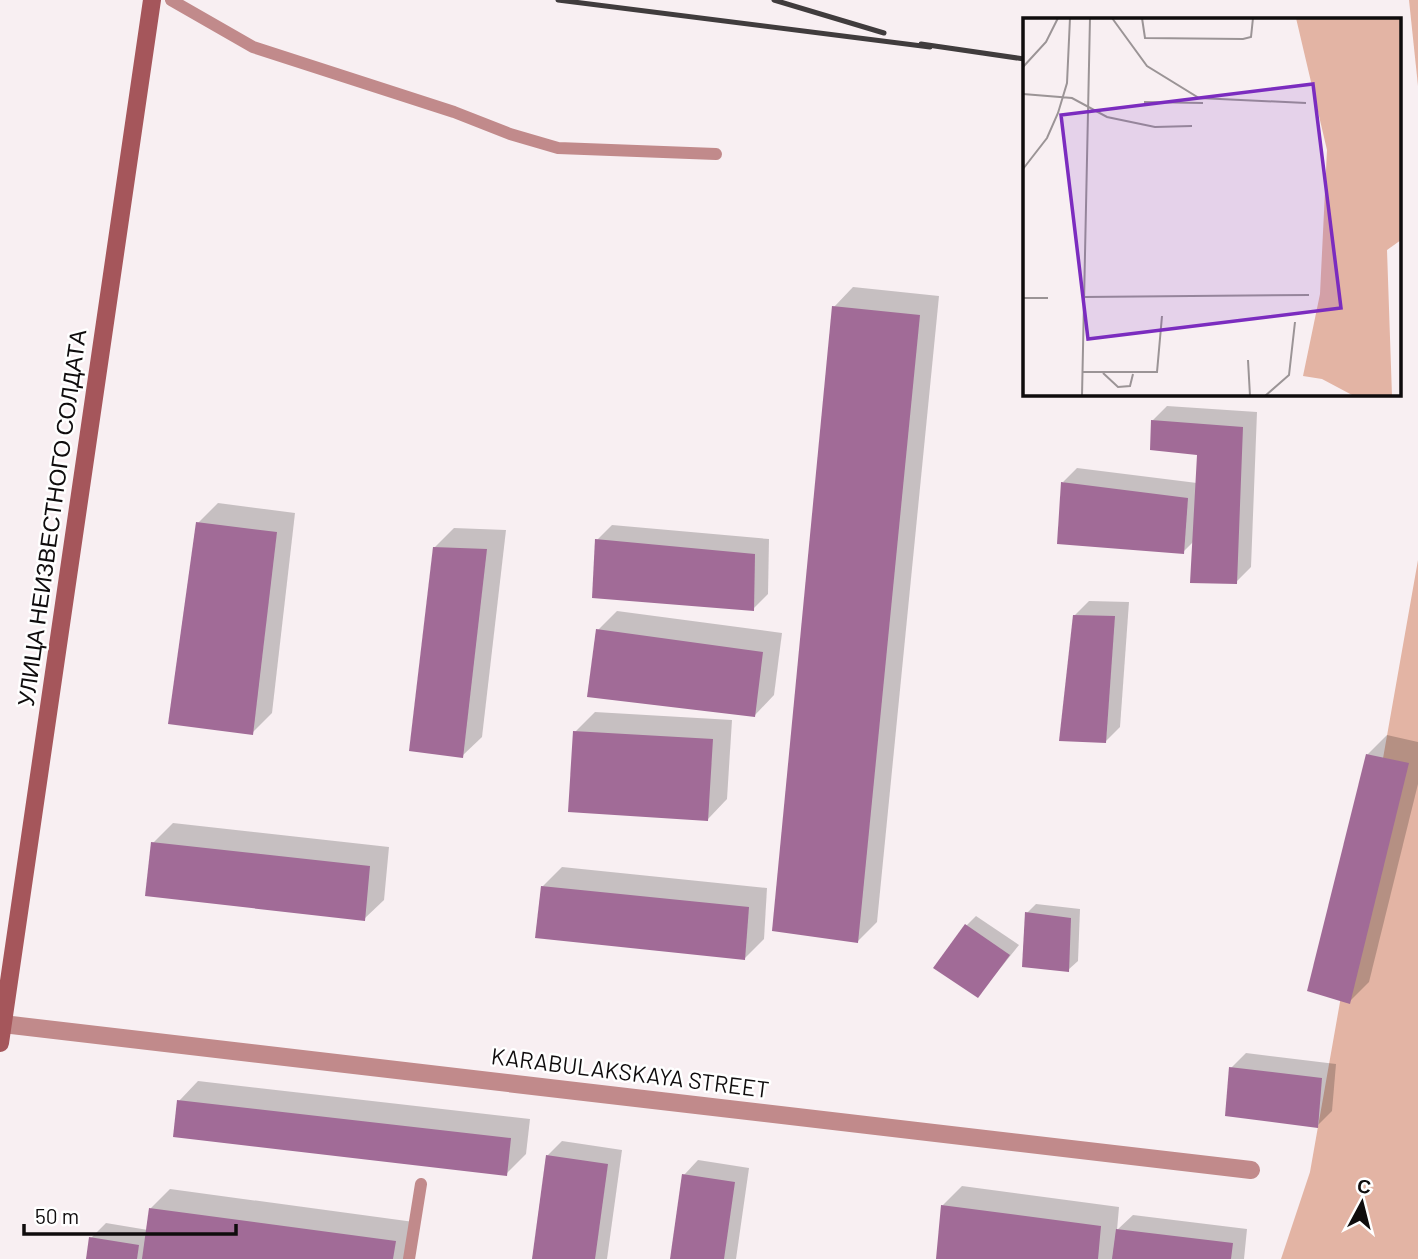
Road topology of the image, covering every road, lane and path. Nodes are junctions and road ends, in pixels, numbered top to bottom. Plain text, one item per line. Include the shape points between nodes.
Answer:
1 (152, 0) edge
2 (171, 0) edge
3 (716, 154) dead end
4 (3, 1024) junction
5 (0, 1043) edge
6 (1251, 1170) dead end
7 (421, 1184) dead end
8 (409, 1259) edge

1 - 4 street, УЛИЦА НЕИЗВЕСТНОГО СОЛДАТА
2 - 3 lane via 253,47 558,148
4 - 5 street, УЛИЦА НЕИЗВЕСТНОГО СОЛДАТА
4 - 6 street, KARABULAKSKAYA STREET
7 - 8 lane

